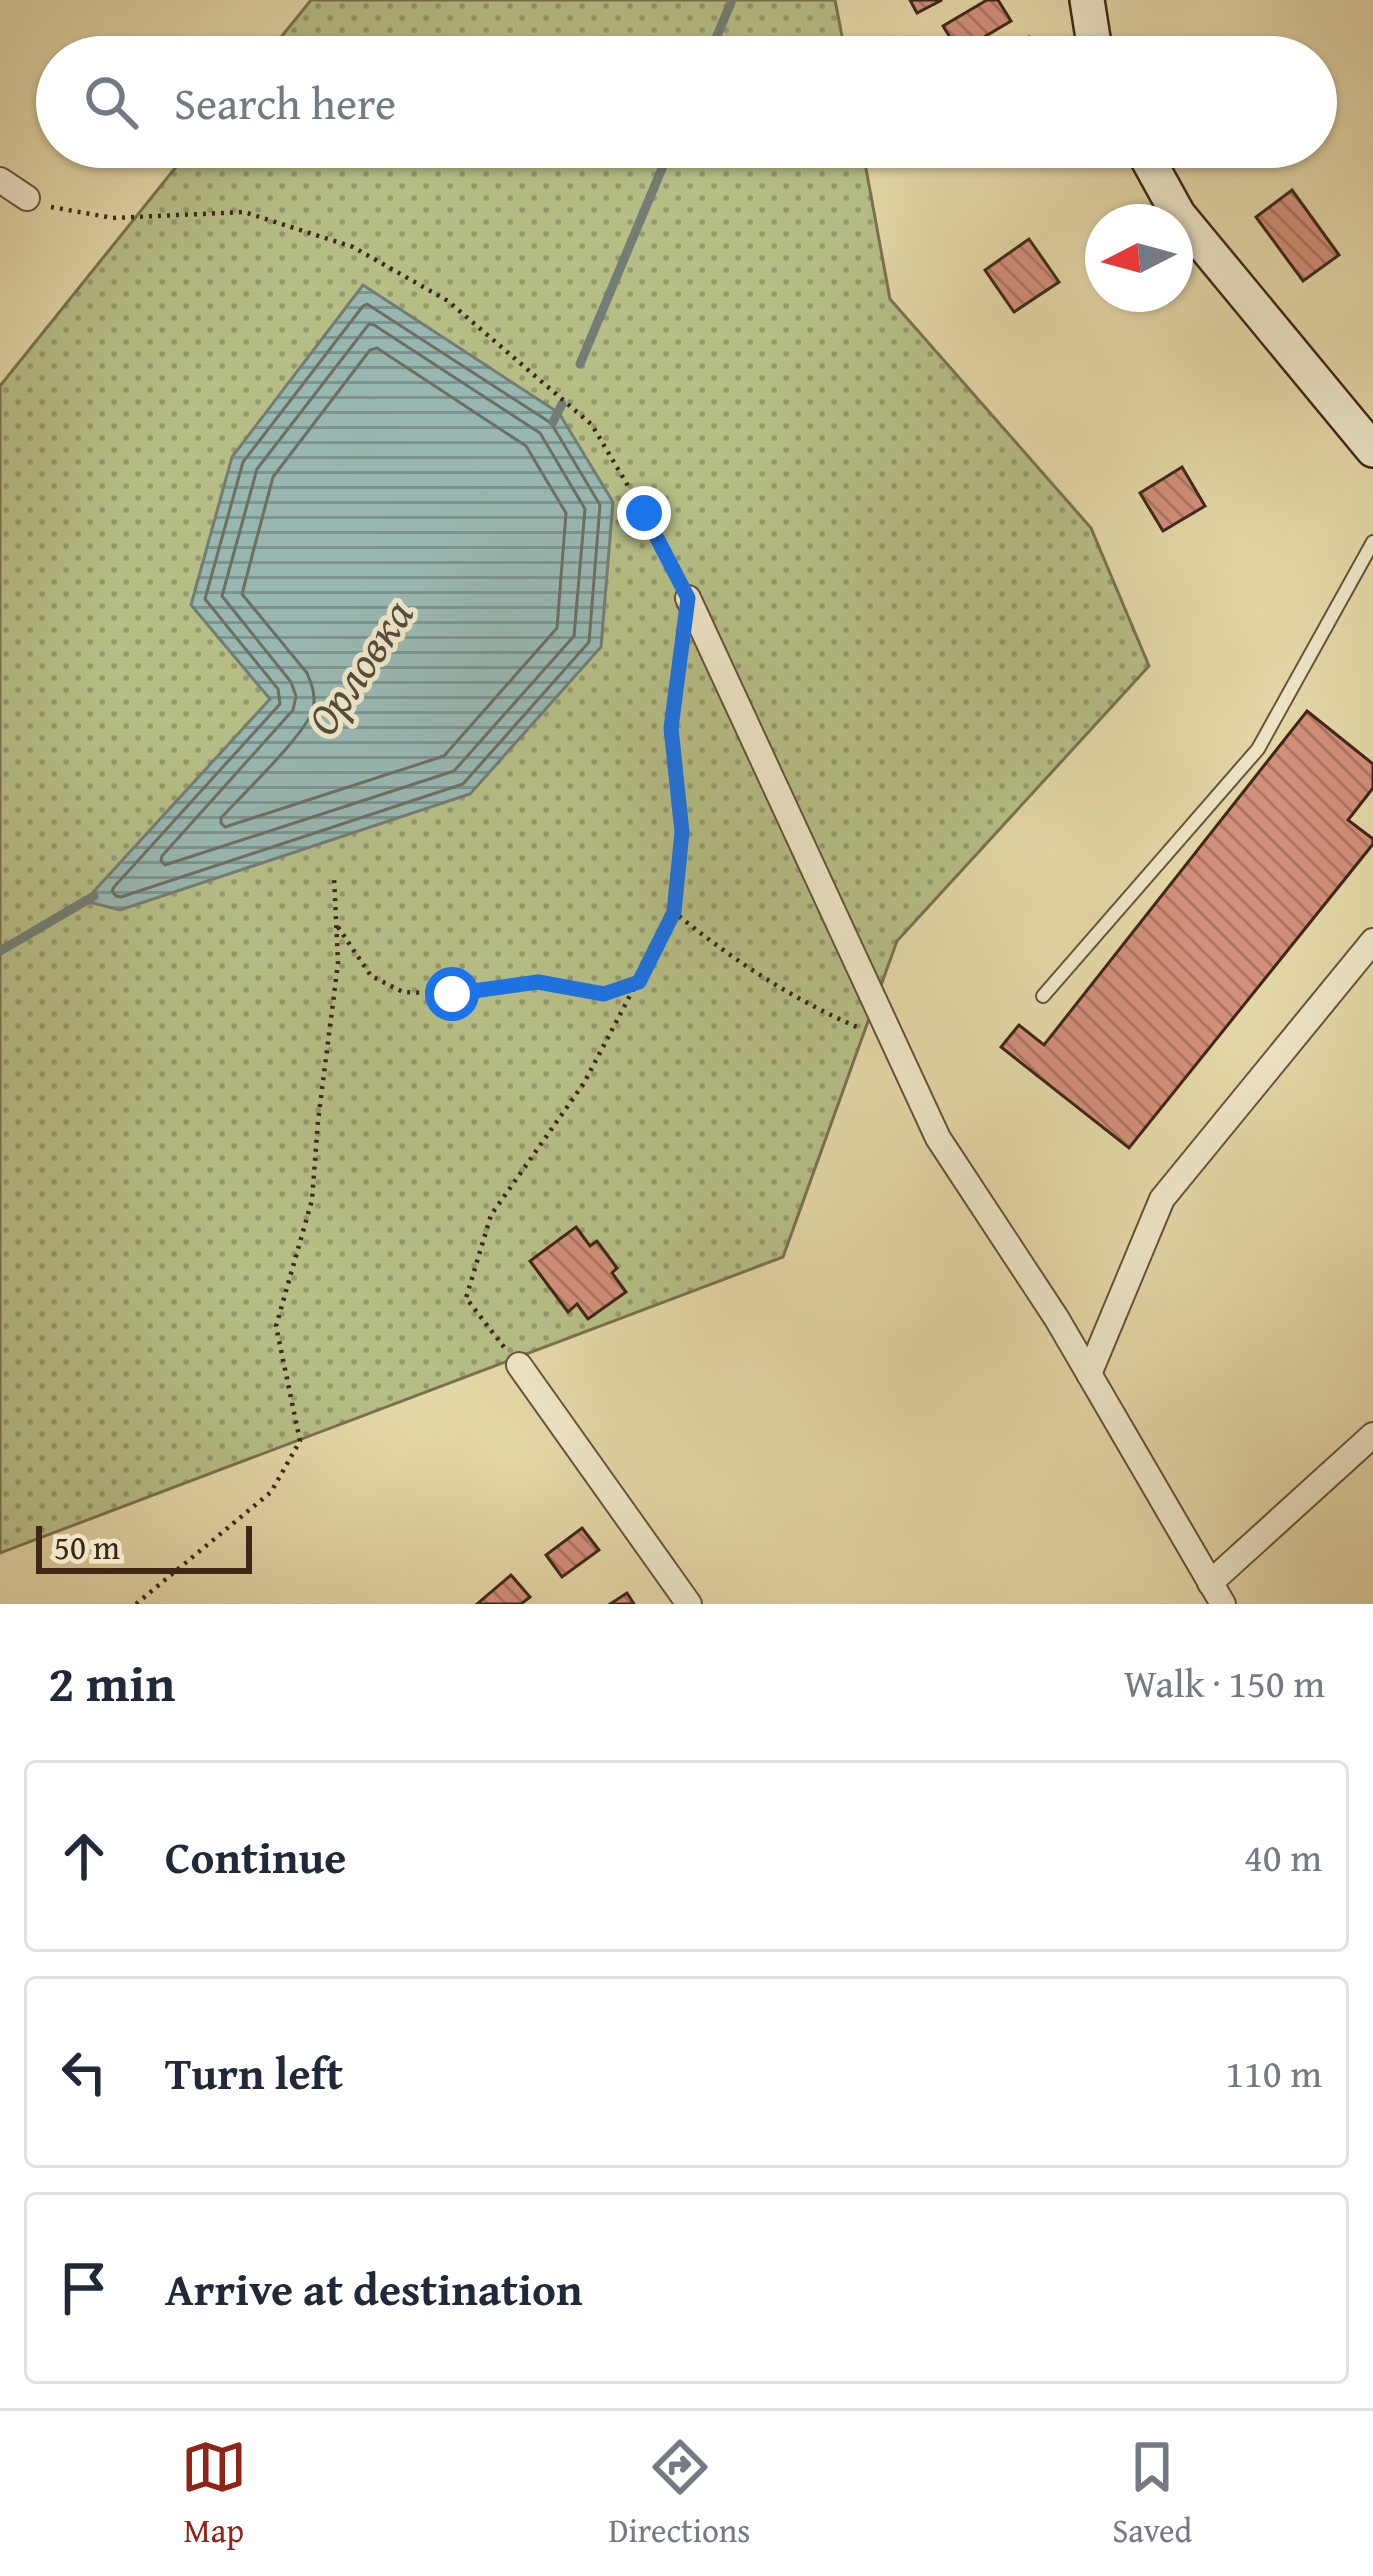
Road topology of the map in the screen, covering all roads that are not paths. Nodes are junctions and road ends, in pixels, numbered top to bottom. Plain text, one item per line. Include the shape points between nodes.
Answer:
1 (1087, 0) edge
2 (1093, 36) edge
3 (1153, 168) edge
4 (0, 180) edge
5 (27, 198) road end
6 (1373, 450) edge
7 (1373, 542) edge
8 (688, 598) road end
9 (1373, 941) edge
10 (1043, 996) dead end
11 (518, 1365) road end
12 (1089, 1374) junction
13 (1373, 1435) edge
14 (1216, 1594) edge
15 (689, 1604) edge

1 - 2 street
3 - 6 street via 1178,214
4 - 5 street
7 - 10 lane via 1258,749
8 - 12 street via 938,1138
9 - 12 street via 1162,1199
11 - 15 street
12 - 14 street
13 - 14 street

